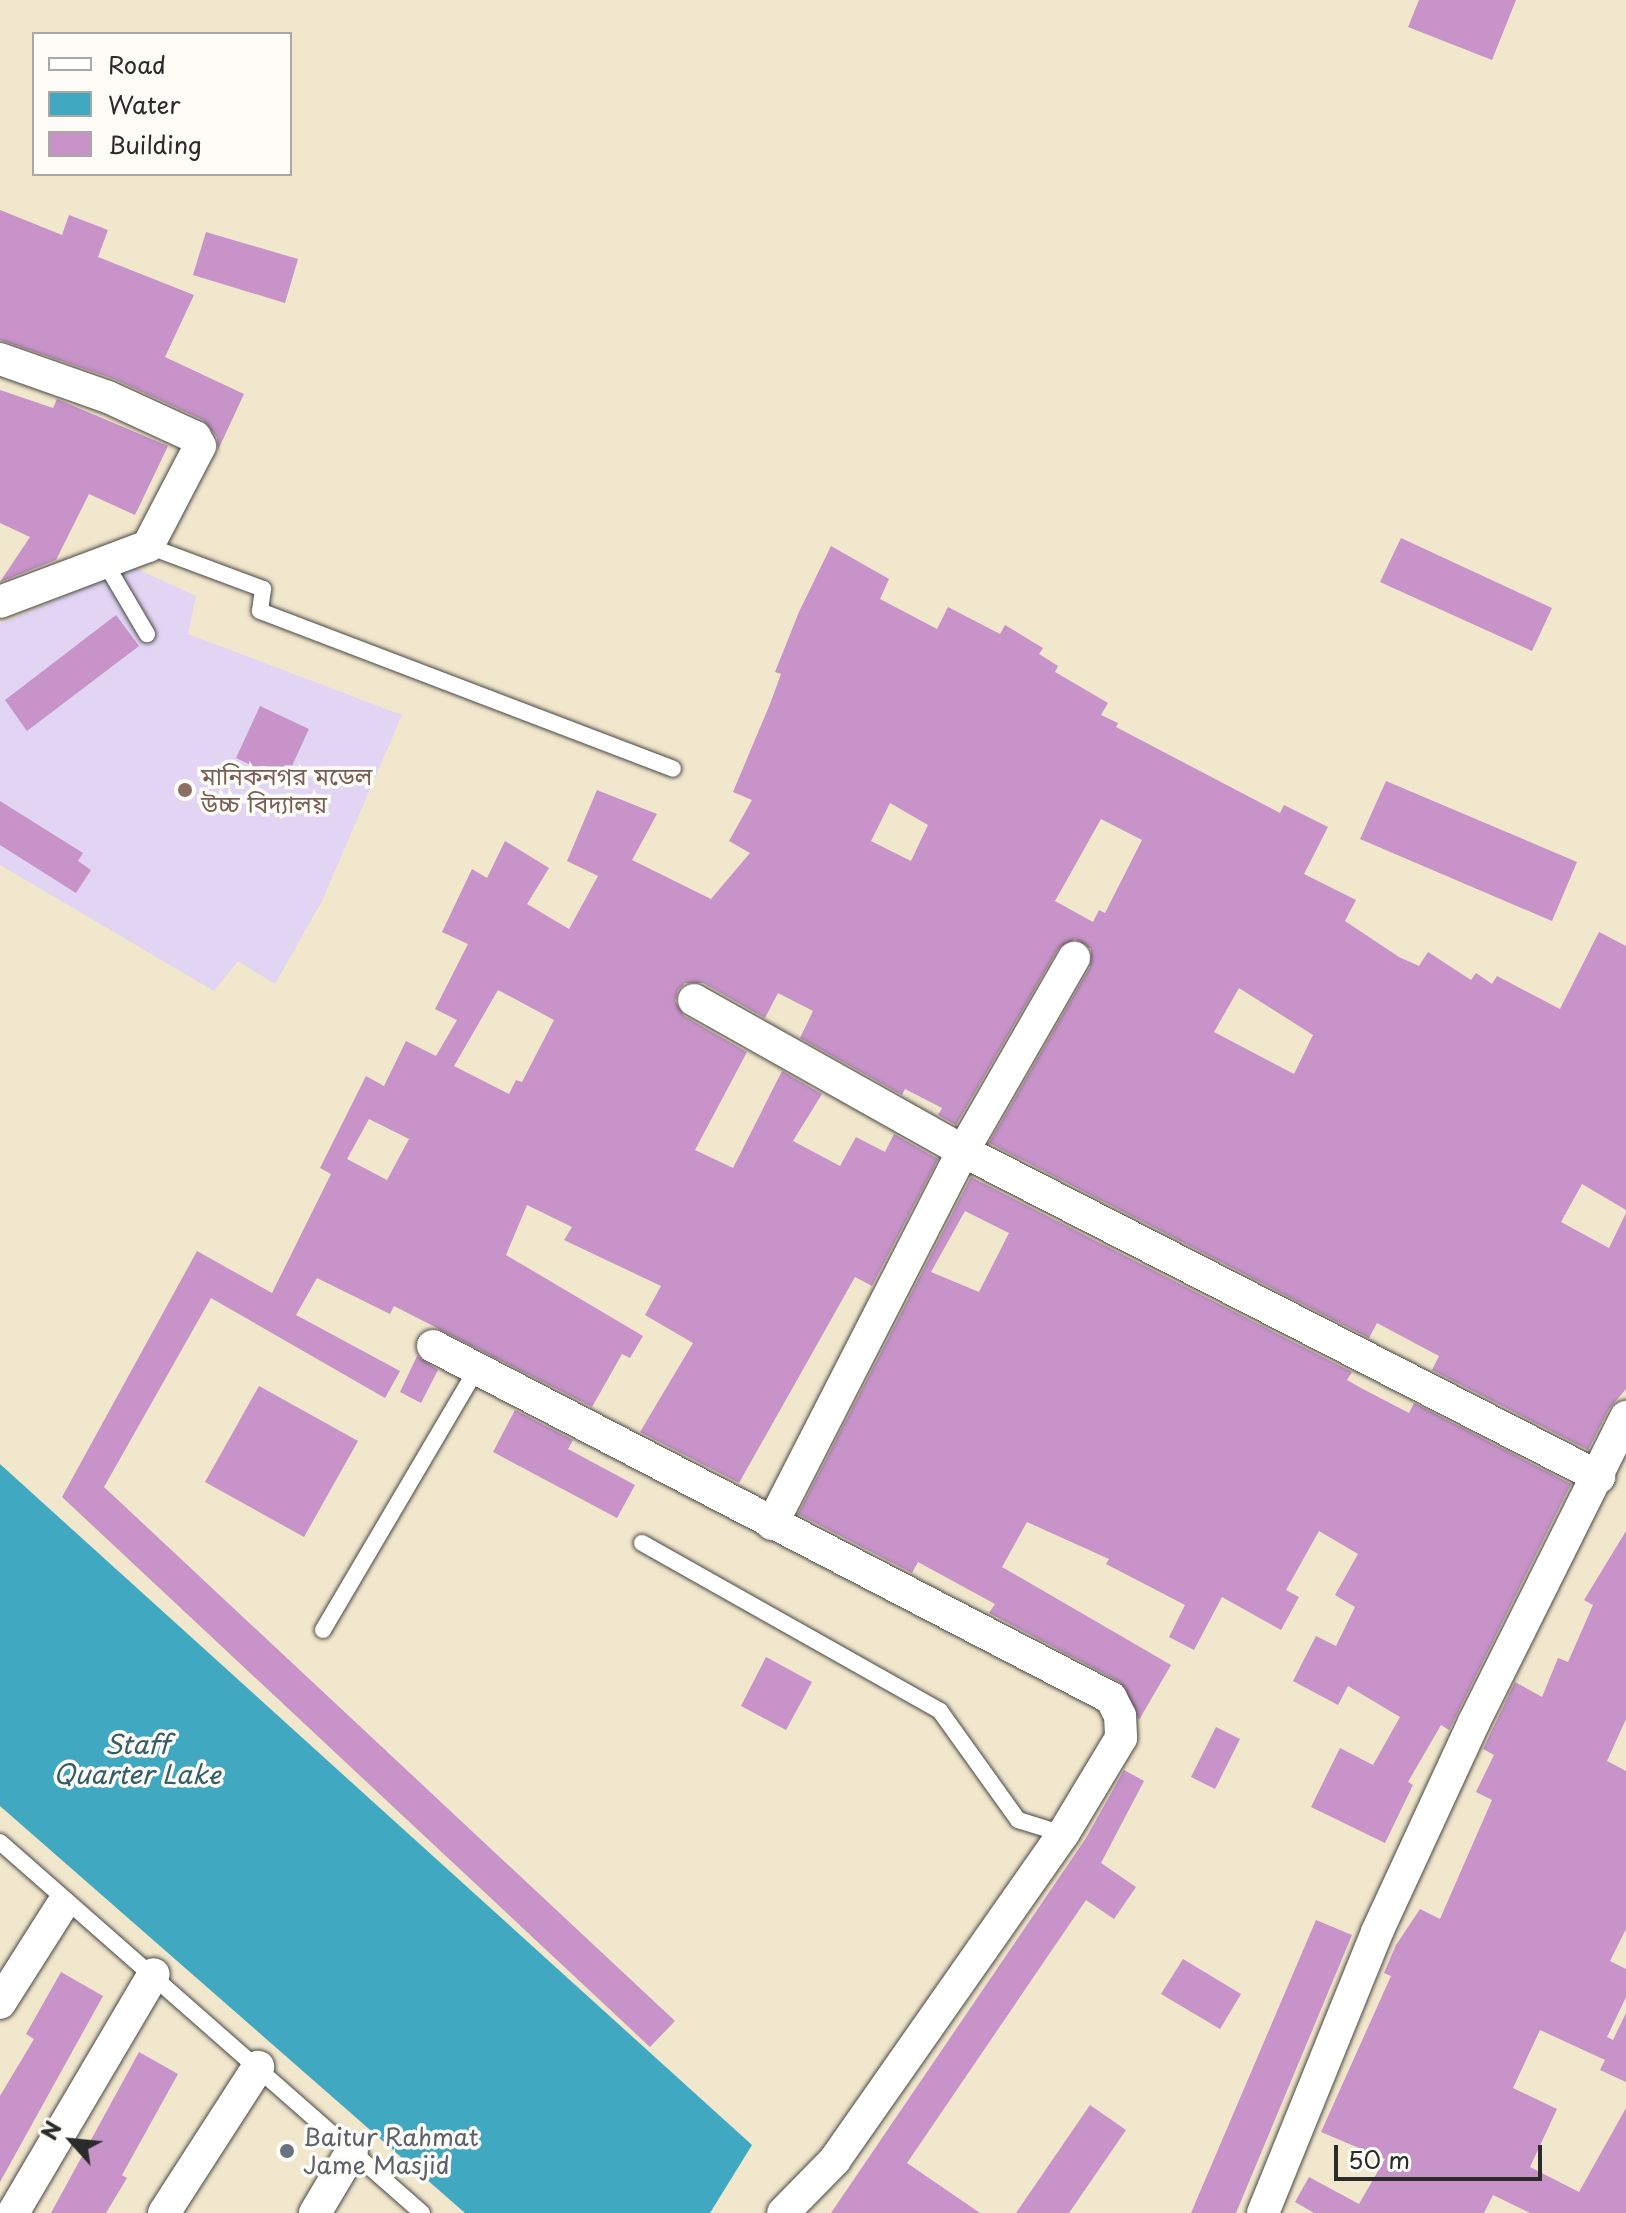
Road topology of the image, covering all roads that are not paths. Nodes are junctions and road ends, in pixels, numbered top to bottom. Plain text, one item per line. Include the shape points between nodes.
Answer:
1 (0, 359) edge
2 (148, 546) junction
3 (104, 561) junction
4 (0, 602) edge
5 (147, 634) dead end
6 (673, 769) dead end
7 (1074, 958) dead end
8 (694, 1000) dead end
9 (963, 1151) junction
10 (433, 1346) dead end
11 (477, 1369) junction
12 (1626, 1417) edge
13 (1599, 1477) junction
14 (772, 1524) junction
15 (642, 1543) dead end
16 (323, 1630) dead end
17 (1063, 1834) junction
18 (0, 1842) edge
19 (61, 1907) dead end
20 (154, 1974) junction
21 (0, 2003) edge
22 (258, 2067) junction
23 (352, 2151) junction
24 (13, 2213) edge
25 (164, 2213) edge
26 (315, 2213) edge
27 (422, 2213) edge
28 (783, 2213) edge
29 (1263, 2213) edge

1 - 2 street via 108,397 195,437 200,446
2 - 3 street
2 - 6 lane via 263,589 260,611
3 - 4 street
3 - 5 lane
7 - 9 street
8 - 9 street
9 - 13 street
9 - 14 street
10 - 11 street
11 - 14 street
11 - 16 lane
12 - 13 street
13 - 29 street via 1474,1722 1377,1932
14 - 17 street via 1111,1698 1120,1716 1121,1738
15 - 17 lane via 940,1711 1018,1820
17 - 28 street via 835,2160
18 - 20 lane
19 - 21 street
20 - 22 lane
20 - 24 street
22 - 23 lane
22 - 25 street
23 - 26 street
23 - 27 lane

